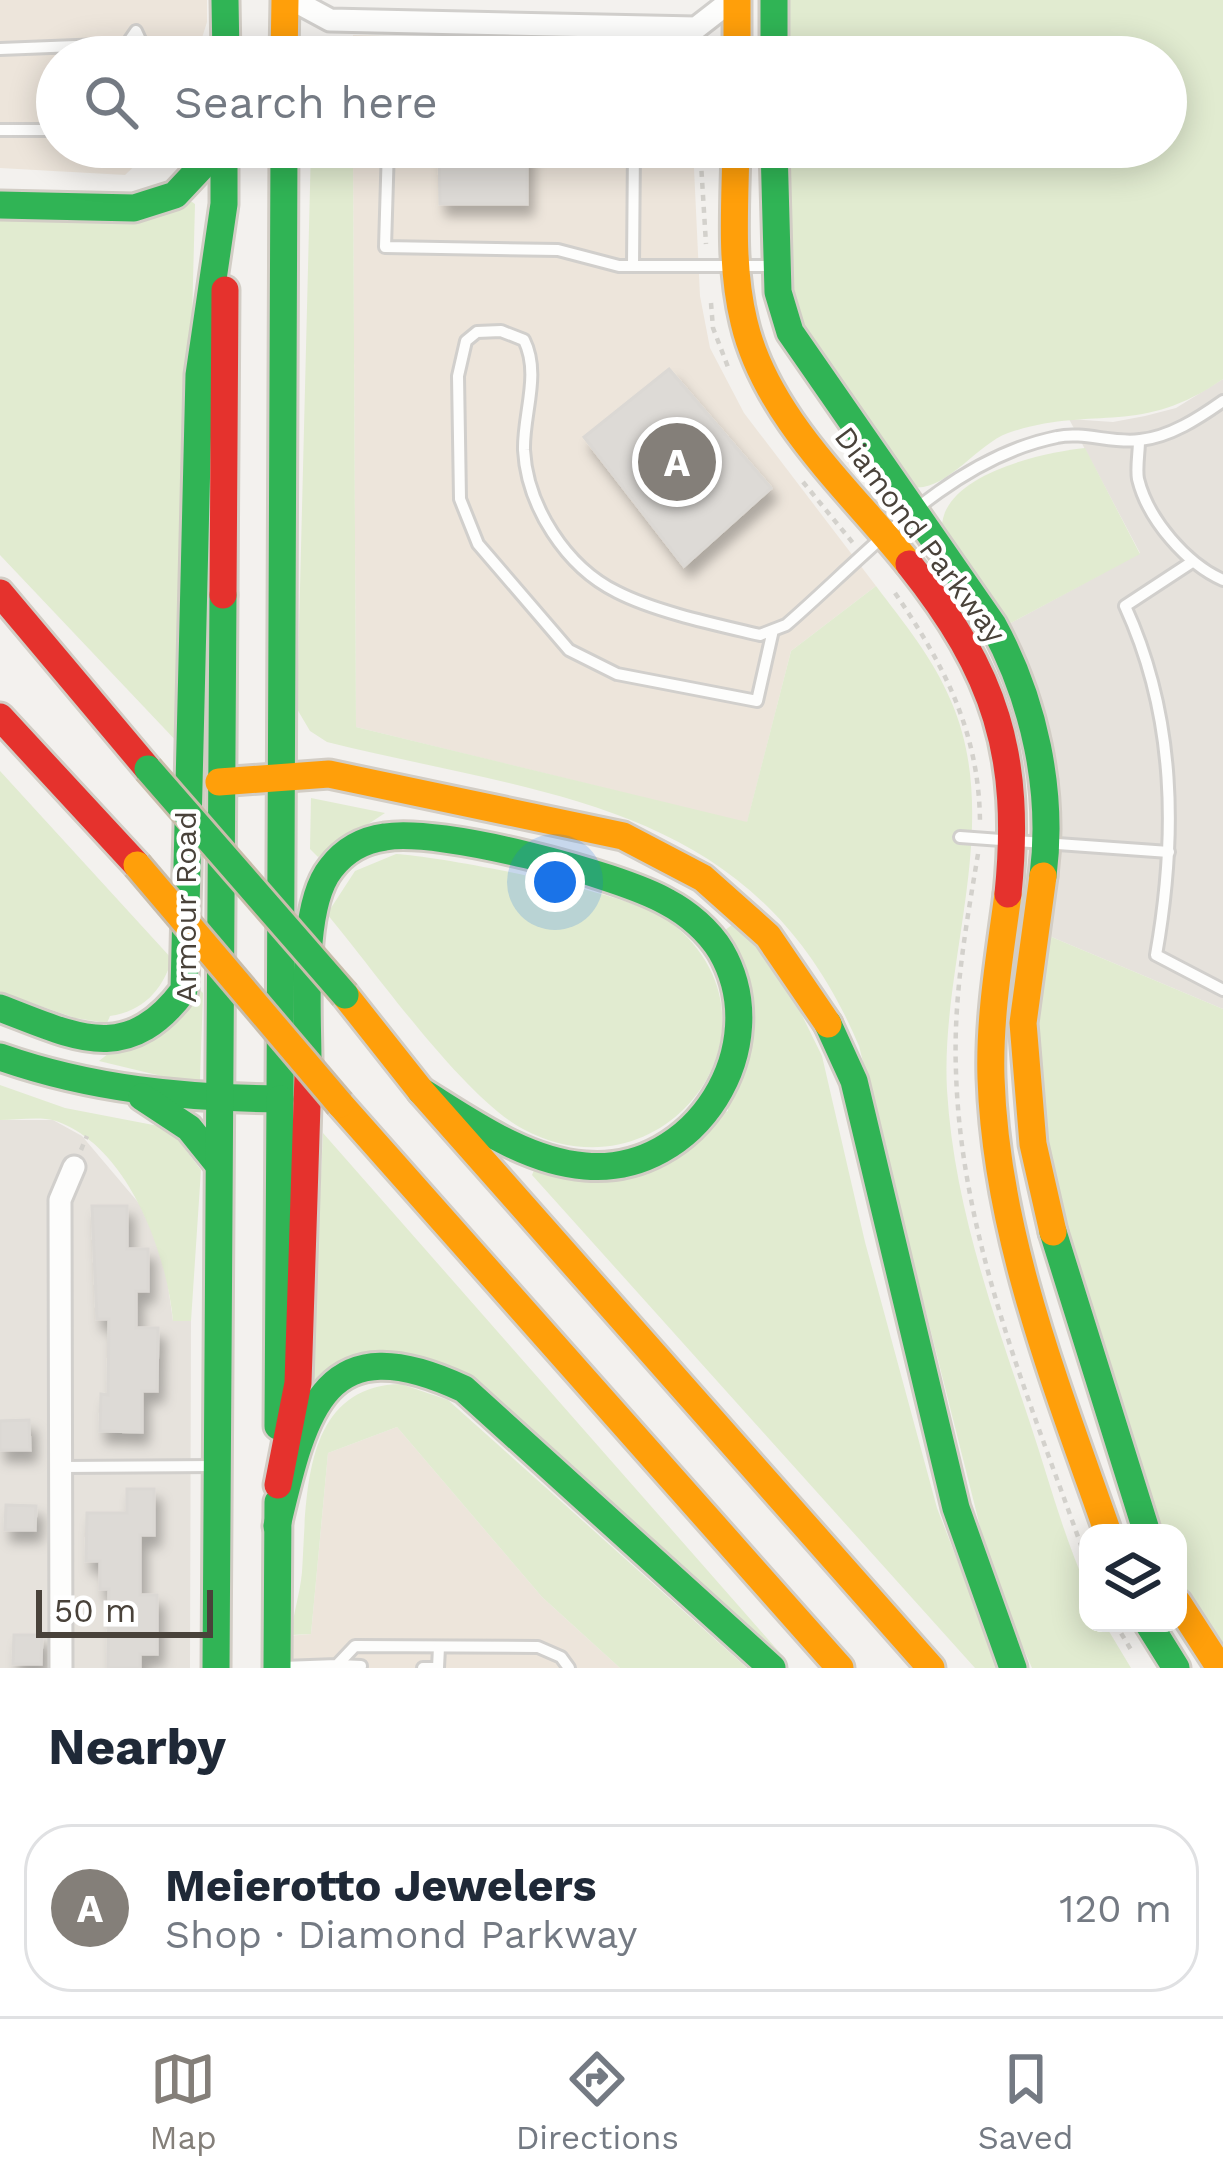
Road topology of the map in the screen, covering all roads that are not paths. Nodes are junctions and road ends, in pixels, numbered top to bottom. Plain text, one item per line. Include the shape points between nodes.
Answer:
1 (225, 0) edge
2 (289, 0) edge
3 (735, 0) edge
4 (774, 0) edge
5 (226, 36) edge
6 (286, 36) edge
7 (736, 36) edge
8 (774, 36) edge
9 (36, 48) edge
10 (0, 49) edge
11 (0, 130) edge
12 (36, 130) edge
13 (201, 168) edge
14 (223, 168) edge
15 (284, 168) edge
16 (387, 168) edge
17 (634, 168) edge
18 (734, 168) edge
19 (774, 168) edge
20 (224, 204) junction
21 (0, 205) edge
22 (633, 266) junction
23 (776, 266) junction
24 (722, 269) junction
25 (1223, 401) edge
26 (1138, 441) junction
27 (912, 514) junction
28 (875, 548) junction
29 (1192, 562) junction
30 (1223, 580) edge
31 (0, 593) edge
32 (773, 630) junction
33 (0, 717) edge
34 (0, 748) edge
35 (280, 779) junction
36 (219, 782) junction
37 (61, 786) junction
38 (960, 837) dead end
39 (1014, 839) junction
40 (1047, 842) junction
41 (1169, 852) junction
42 (1223, 990) edge
43 (0, 1008) edge
44 (0, 1057) edge
45 (128, 1089) junction
46 (421, 1091) junction
47 (218, 1099) junction
48 (280, 1099) junction
49 (218, 1164) junction
50 (74, 1166) dead end
51 (217, 1466) junction
52 (62, 1467) junction
53 (278, 1485) junction
54 (1105, 1524) edge
55 (1144, 1524) edge
56 (277, 1526) junction
57 (1187, 1618) edge
58 (1154, 1632) edge
59 (439, 1647) junction
60 (361, 1666) edge
61 (277, 1667) edge
62 (337, 1667) edge
63 (61, 1668) edge
64 (216, 1668) edge
65 (423, 1668) edge
66 (569, 1668) edge
67 (772, 1668) edge
68 (840, 1668) edge
69 (931, 1668) edge
70 (1013, 1668) edge
71 (1176, 1668) edge
72 (1220, 1668) edge

1 - 5 main road
2 - 3 street via 330,20 681,28 697,28
2 - 6 main road
3 - 7 main road
4 - 8 main road
9 - 10 lane
11 - 12 lane
13 - 21 main road via 175,195 134,208
14 - 20 main road, Armour Road
15 - 35 main road
16 - 22 lane via 385,248 557,250
17 - 22 lane
18 - 24 main road, Diamond Parkway
19 - 23 main road, Diamond Parkway
20 - 36 main road, Armour Road
20 - 43 main road via 199,375 184,991 154,1027 112,1042
22 - 24 lane
23 - 24 lane
23 - 27 main road, Diamond Parkway via 802,355
24 - 28 main road, Diamond Parkway via 764,377
25 - 26 lane
26 - 27 lane via 1060,435 995,458
26 - 29 lane via 1138,480
27 - 28 lane
27 - 40 main road, Diamond Parkway via 961,573 1018,669 1044,778
28 - 32 lane
28 - 39 main road, Diamond Parkway via 982,675 1010,769
29 - 30 lane
29 - 41 lane via 1125,606 1162,712
31 - 46 main road, bridge
32 - 32 lane via 760,635 616,592 580,564 535,508 524,450 532,356 524,340 477,332 466,341 458,376 460,500 478,544 569,650 617,674 757,701
33 - 37 main road
34 - 37 main road
35 - 36 main road
35 - 48 main road
35 - 70 main road via 329,775 623,836 738,904 794,965 854,1081 956,1508
36 - 47 main road, Armour Road
37 - 68 main road, bridge
38 - 39 lane
39 - 40 lane
39 - 54 main road, Diamond Parkway via 990,1038 1001,1183 1037,1328
40 - 41 lane
40 - 55 main road, Diamond Parkway via 1023,1023 1033,1144 1045,1207
41 - 42 lane via 1156,955
44 - 45 main road via 43,1074
45 - 47 main road
45 - 49 main road via 178,1119
46 - 53 main road via 548,1159 633,1162 683,1139 718,1103 741,1027 735,982 692,917 637,887 400,835 364,840 338,857 314,907 298,1383
46 - 69 main road
47 - 48 main road
47 - 49 main road, Armour Road
48 - 53 main road
49 - 51 main road, Armour Road
50 - 52 street via 60,1200
51 - 52 lane
51 - 64 main road, Armour Road
52 - 63 street
53 - 56 main road
56 - 61 main road
56 - 67 main road via 295,1445 315,1402 377,1363 424,1365 464,1389
57 - 72 main road
58 - 71 main road
59 - 62 lane via 355,1646
59 - 65 lane via 438,1668
59 - 66 lane via 538,1647
60 - 62 lane
61 - 62 lane

